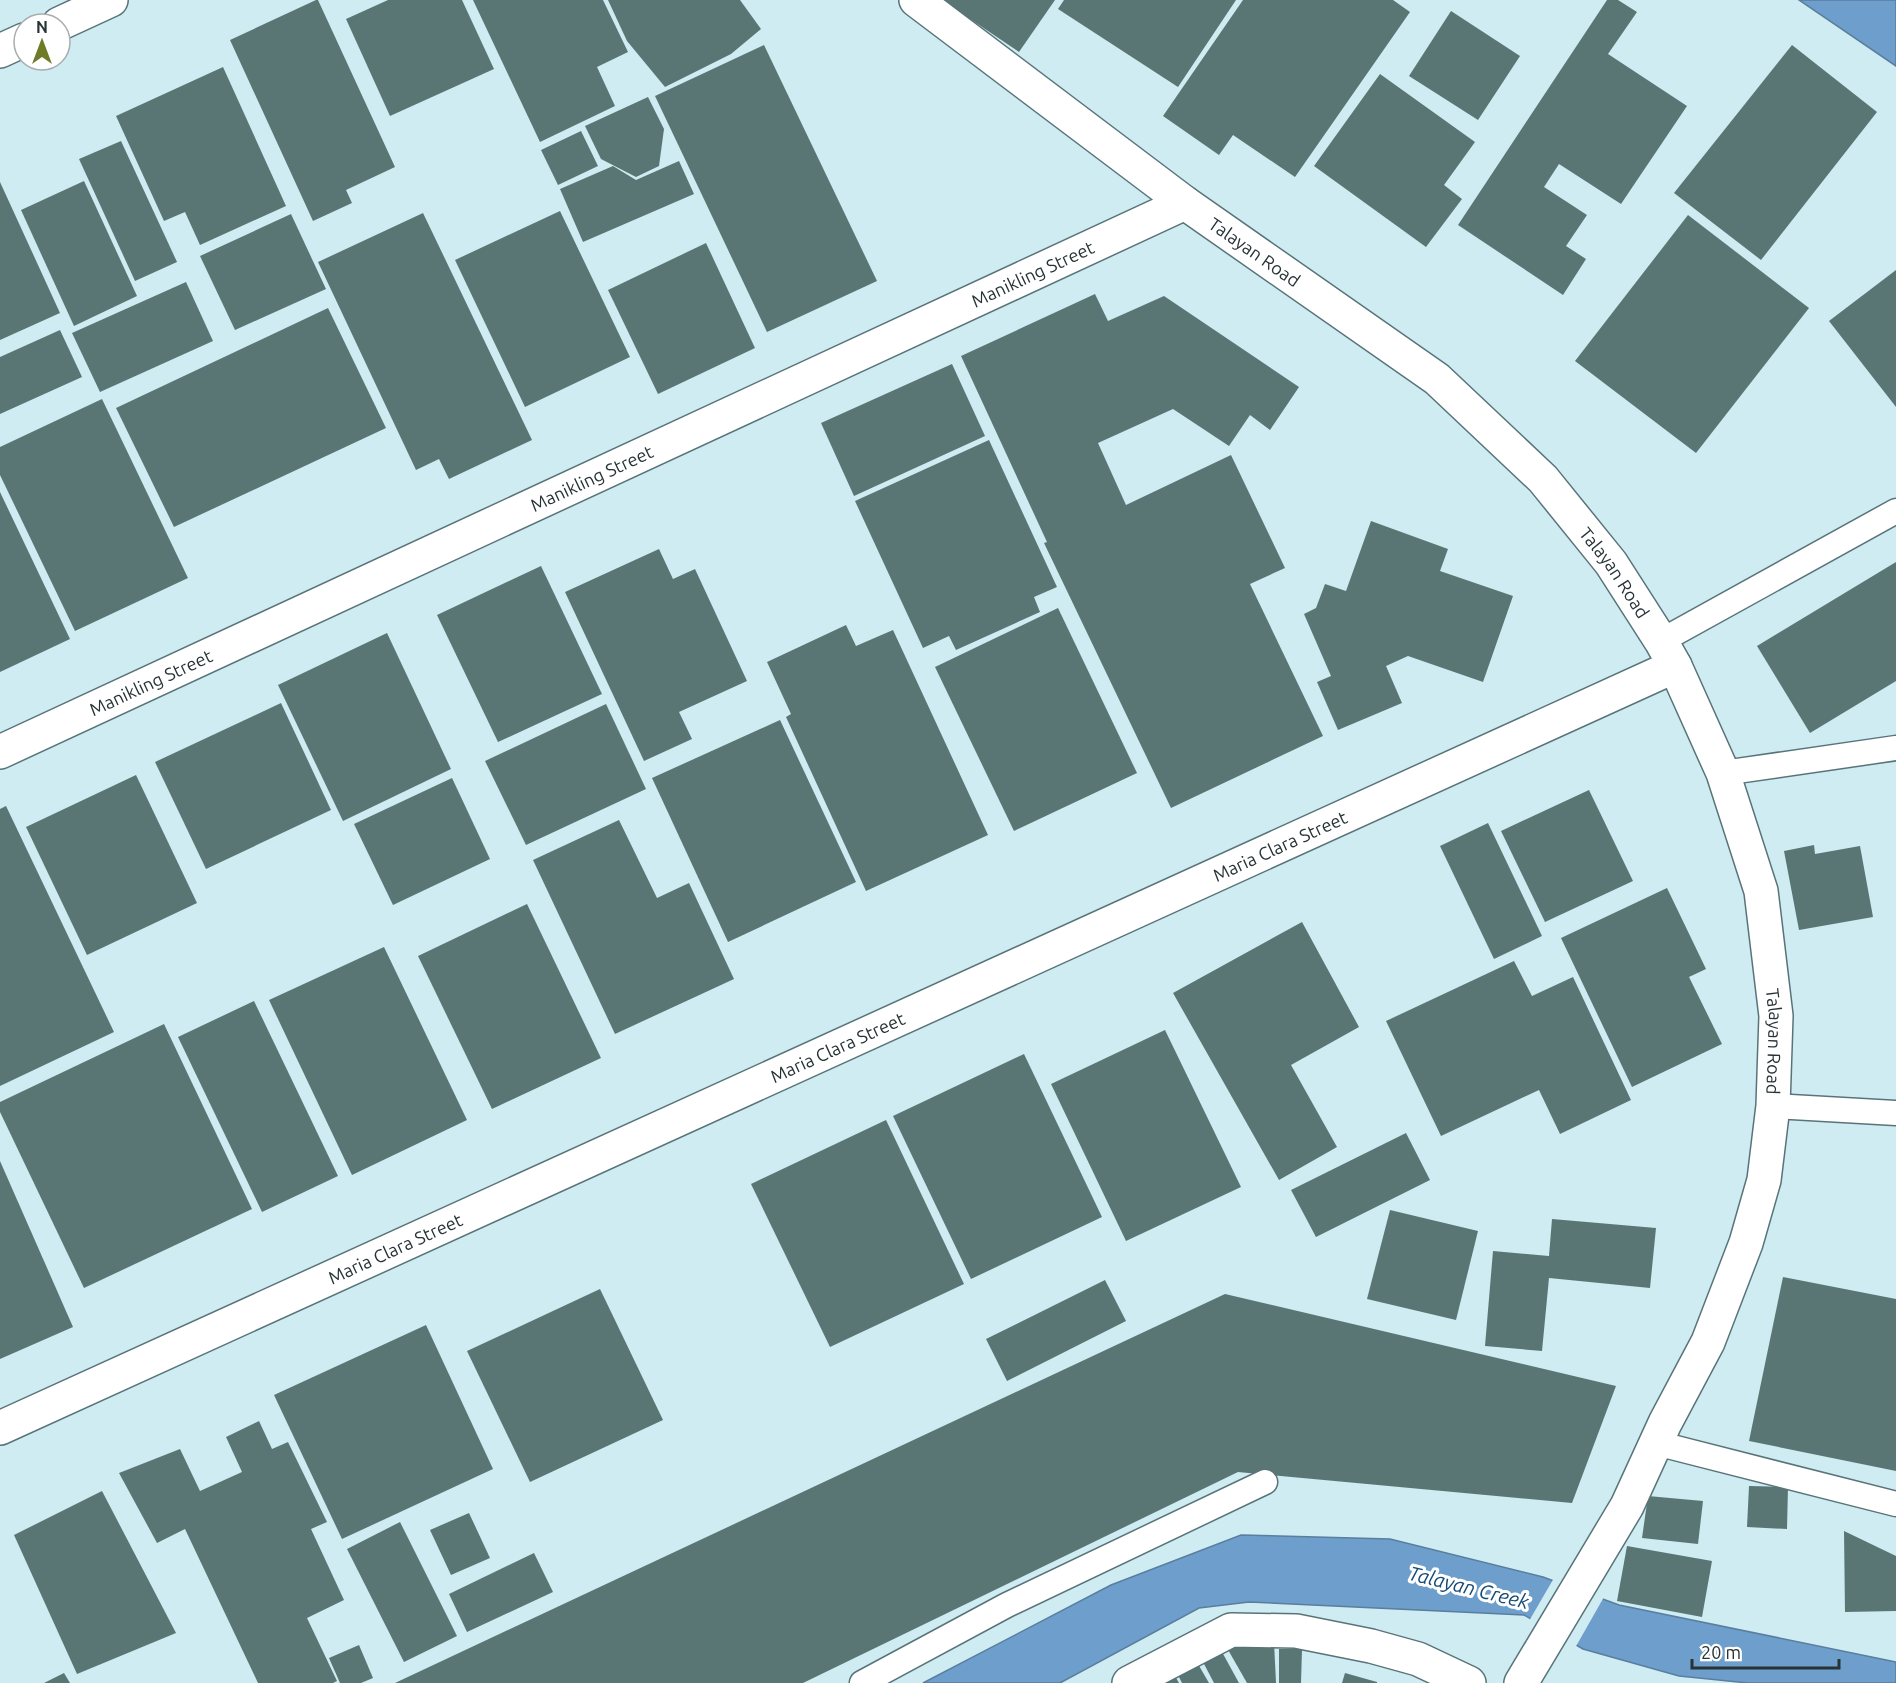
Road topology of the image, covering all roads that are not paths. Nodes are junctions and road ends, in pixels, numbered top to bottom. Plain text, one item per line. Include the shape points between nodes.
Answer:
1 (111, 0) edge
2 (916, 0) edge
3 (72, 18) edge
4 (1185, 203) junction
5 (1896, 511) edge
6 (1668, 653) junction
7 (1896, 748) edge
8 (0, 752) edge
9 (1723, 773) junction
10 (1773, 1106) junction
11 (1896, 1113) edge
12 (0, 1428) edge
13 (1660, 1433) junction
14 (1265, 1482) dead end
15 (1896, 1504) edge
16 (862, 1683) edge
17 (1129, 1683) edge
18 (1469, 1683) edge
19 (1521, 1683) edge

1 - 3 street
2 - 4 street, Talayan Road
4 - 6 street, Talayan Road via 1437,379 1543,479 1611,563
4 - 8 street, Manikling Street
5 - 6 lane
6 - 9 street, Talayan Road
6 - 12 street, Maria Clara Street
7 - 9 lane
9 - 10 street, Talayan Road via 1761,891 1776,1016
10 - 11 lane
10 - 13 street, Talayan Road via 1764,1180 1746,1243 1708,1342
13 - 15 lane
13 - 19 street, Talayan Road via 1627,1506
14 - 16 lane via 1008,1605
17 - 18 street via 1231,1630 1296,1632 1371,1646 1418,1659

